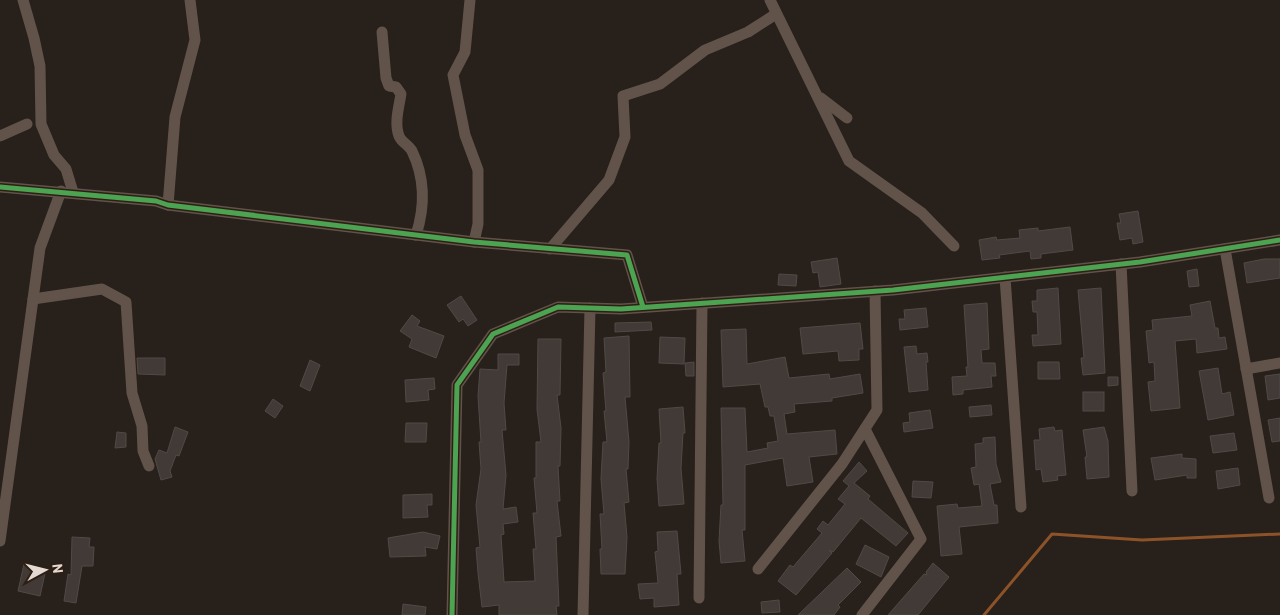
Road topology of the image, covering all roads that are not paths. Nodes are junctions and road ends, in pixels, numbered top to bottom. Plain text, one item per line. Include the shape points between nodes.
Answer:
1 (23, 0) edge
2 (190, 0) edge
3 (470, 0) edge
4 (770, 0) edge
5 (776, 14) junction
6 (382, 32) dead end
7 (820, 97) junction
8 (847, 118) dead end
9 (27, 124) dead end
10 (0, 136) edge
11 (0, 187) edge
12 (60, 191) junction
13 (73, 192) junction
14 (168, 205) junction
15 (416, 235) junction
16 (1280, 240) edge
17 (474, 242) junction
18 (954, 246) dead end
19 (550, 249) junction
20 (1225, 249) junction
21 (1121, 264) junction
22 (1005, 277) junction
23 (875, 291) junction
24 (33, 300) junction
25 (702, 303) junction
26 (643, 307) junction
27 (590, 308) junction
28 (1280, 363) edge
29 (1246, 369) junction
30 (864, 429) junction
31 (149, 466) dead end
32 (1132, 491) dead end
33 (1268, 498) dead end
34 (1021, 507) dead end
35 (0, 541) edge
36 (758, 569) dead end
37 (699, 598) dead end
38 (452, 615) edge
39 (583, 615) edge
40 (862, 615) edge

1 - 13 street via 40,66 42,124 54,155 66,168
2 - 14 street via 195,40 175,116
3 - 17 street via 465,52 453,75 465,135 478,170 478,224
4 - 5 street
5 - 7 street
5 - 19 street via 748,32 704,50 660,84 624,96 625,137 609,180
6 - 15 street via 386,78 389,86 396,87 401,94 397,121 399,138 410,148 420,168 423,213
7 - 8 street
7 - 18 street via 849,161 922,213
9 - 10 street
11 - 12 street
12 - 13 street
12 - 24 street via 40,248
13 - 14 street
14 - 15 street
15 - 17 street
16 - 20 street
17 - 19 street
19 - 26 street via 627,255
20 - 21 street
20 - 29 street
21 - 22 street
21 - 32 street
22 - 23 street
22 - 34 street
23 - 25 street
23 - 30 street via 877,410
24 - 31 street via 102,288 126,302 132,394
24 - 35 street
25 - 26 street
25 - 37 street
26 - 27 street
27 - 38 street via 558,307 493,334 457,385
27 - 39 street
28 - 29 street
29 - 33 street
30 - 36 street via 842,464
30 - 40 street via 921,539

